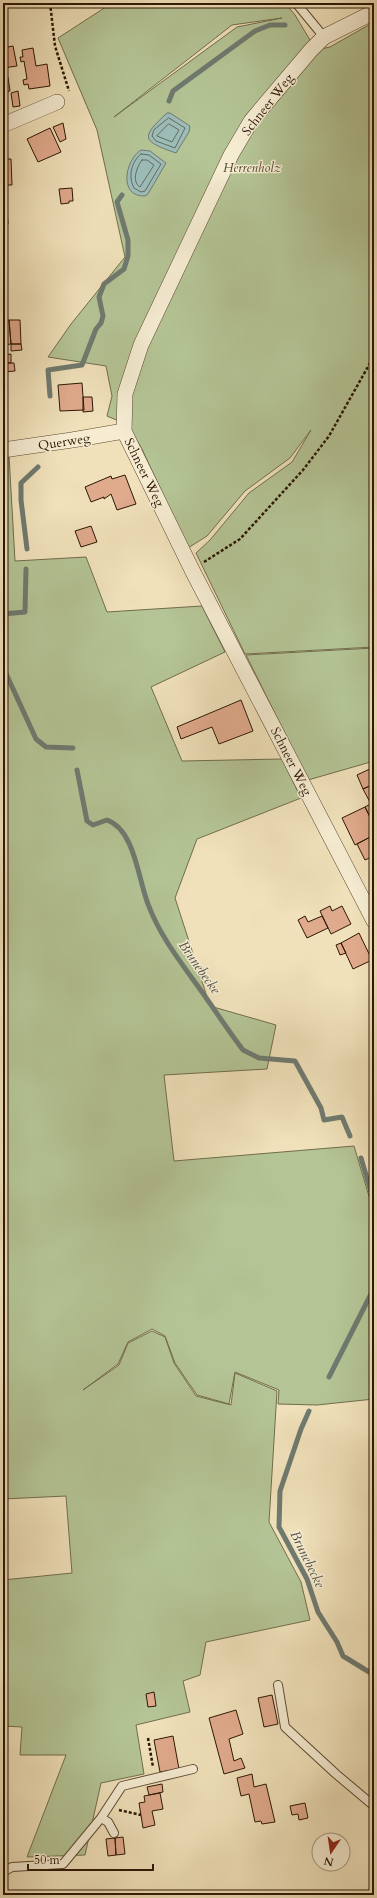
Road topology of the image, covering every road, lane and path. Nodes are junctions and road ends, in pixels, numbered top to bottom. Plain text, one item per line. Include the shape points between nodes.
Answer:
1 (50, 3) edge
2 (296, 3) edge
3 (374, 12) edge
4 (324, 37) junction
5 (57, 102) joint
6 (3, 125) edge
7 (374, 356) edge
8 (124, 430) junction
9 (3, 450) edge
10 (192, 570) junction
11 (374, 921) edge
12 (278, 1685) dead end
13 (148, 1738) dead end
14 (193, 1769) dead end
15 (155, 1778) junction
16 (110, 1805) junction
17 (374, 1806) edge
18 (141, 1815) dead end
19 (101, 1818) junction
20 (114, 1833) dead end
21 (3, 1872) edge

1 - 5 path via 55,46 70,95
2 - 4 lane
3 - 4 street, Schneer Weg
4 - 8 street, Schneer Weg via 251,121 231,155 141,345 125,394
5 - 6 street
7 - 10 path via 329,436 303,470 240,539
8 - 9 street, Querweg
8 - 10 street, Schneer Weg
10 - 11 street, Schneer Weg
12 - 17 lane via 285,1727
13 - 15 path
14 - 15 lane
15 - 16 lane via 122,1786
16 - 18 path
16 - 19 lane
19 - 20 lane via 108,1822
19 - 21 lane via 63,1864 12,1867

